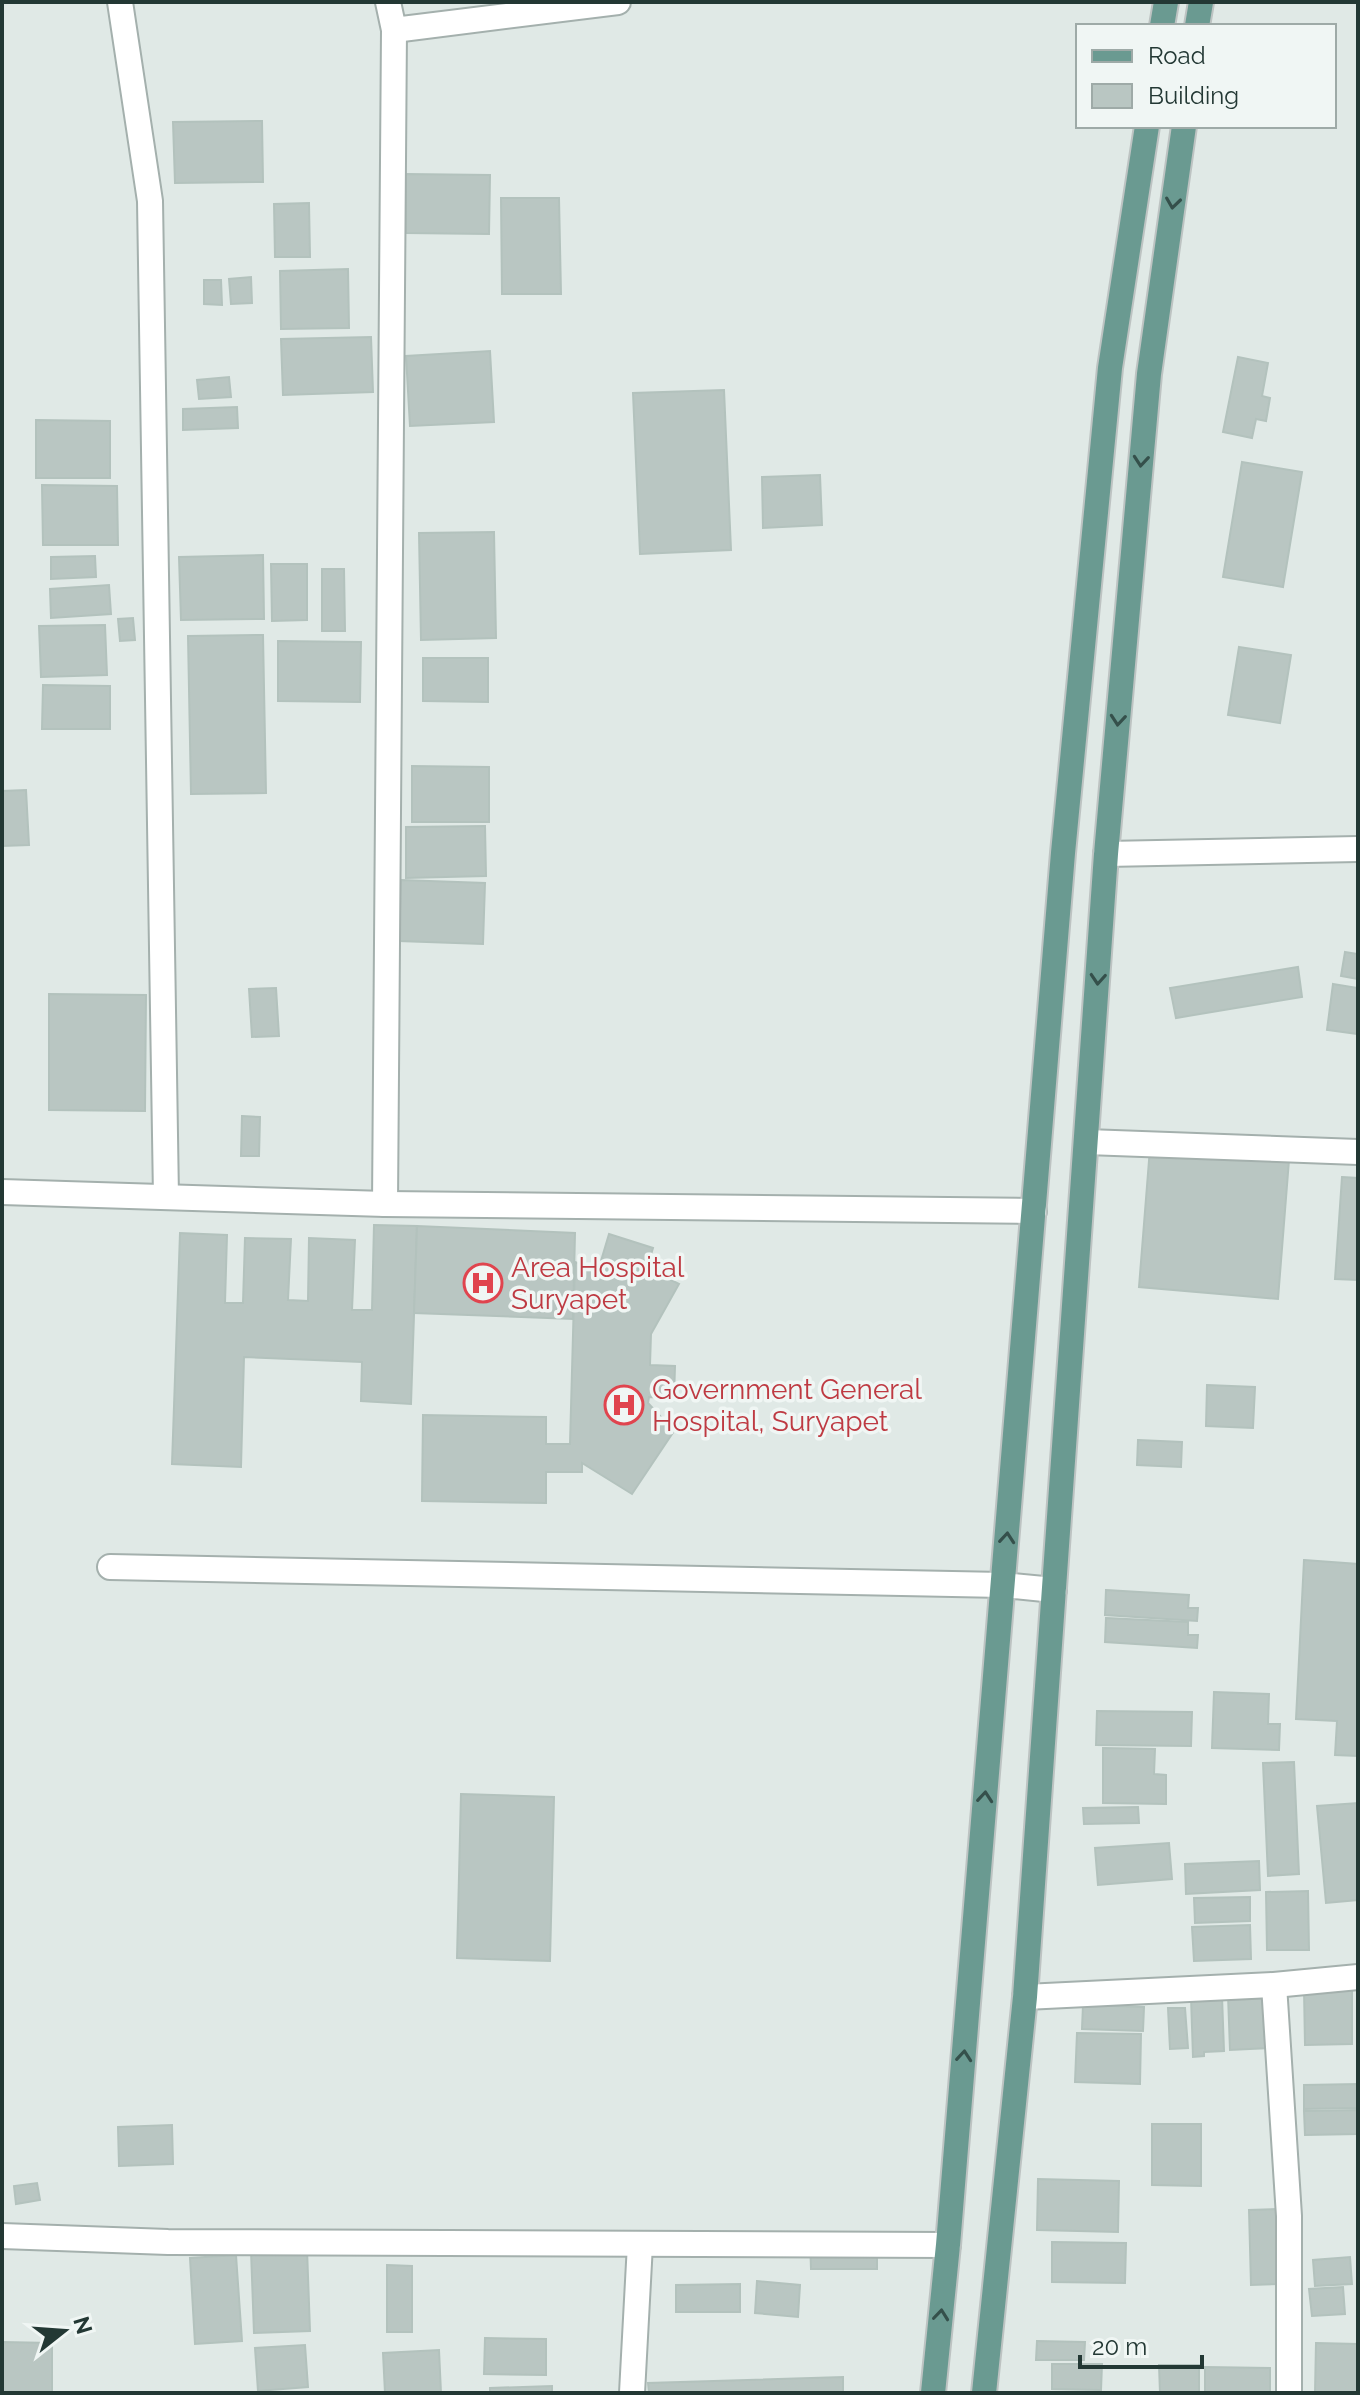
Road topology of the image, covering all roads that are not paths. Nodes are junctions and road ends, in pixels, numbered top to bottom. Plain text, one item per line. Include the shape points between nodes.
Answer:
1 (120, 2) edge
2 (388, 2) edge
3 (618, 2) edge
4 (1166, 2) edge
5 (1201, 2) edge
6 (1162, 24) edge
7 (1197, 24) edge
8 (394, 30) junction
9 (1147, 128) edge
10 (1184, 128) edge
11 (1358, 849) edge
12 (1106, 854) junction
13 (1087, 1142) junction
14 (1358, 1152) edge
15 (2, 1192) edge
16 (166, 1197) junction
17 (385, 1204) junction
18 (1034, 1211) junction
19 (110, 1567) dead end
20 (1003, 1585) junction
21 (1054, 1590) junction
22 (1358, 1977) edge
23 (1274, 1985) junction
24 (1025, 1997) junction
25 (2, 2236) edge
26 (640, 2244) junction
27 (948, 2245) junction
28 (632, 2393) edge
29 (933, 2393) edge
30 (984, 2393) edge
31 (1289, 2393) edge

1 - 16 street via 150,201
2 - 8 street
3 - 8 street
4 - 6 main road
5 - 7 main road
8 - 17 street
9 - 18 main road via 1110,368
10 -> 12 main road via 1149,374
11 - 12 street
12 -> 13 main road
13 - 14 street
13 - 21 main road
15 - 16 street
16 - 17 street
17 - 18 street
20 -> 18 main road
19 - 20 street
20 - 21 street
27 -> 20 main road
21 - 24 main road
22 - 23 street
23 - 24 street
23 - 31 street via 1289,2216
24 - 30 main road
25 - 26 street
26 - 27 street
26 - 28 street
29 -> 27 main road

